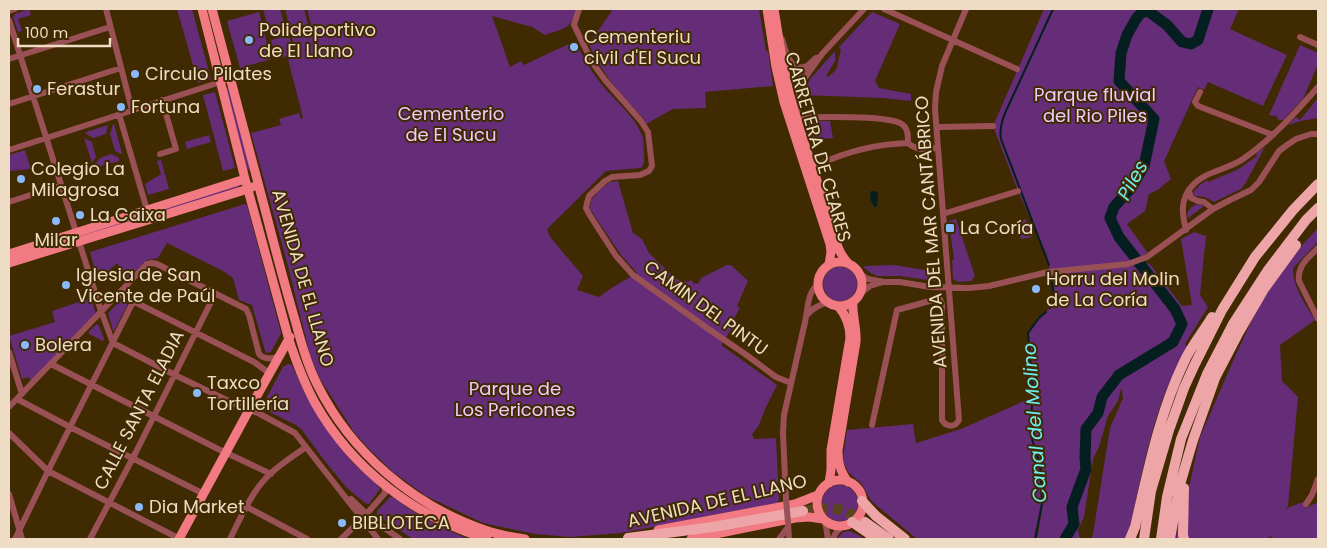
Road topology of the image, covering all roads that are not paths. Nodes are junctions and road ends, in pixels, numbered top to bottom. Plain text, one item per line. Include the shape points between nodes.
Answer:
1 (15, 9) edge
2 (106, 9) edge
3 (202, 9) edge
4 (212, 9) edge
5 (579, 9) edge
6 (767, 9) edge
7 (774, 9) edge
8 (864, 9) edge
9 (884, 9) edge
10 (966, 9) edge
11 (9, 11) edge
12 (9, 20) edge
13 (776, 21) junction
14 (110, 27) junction
15 (1300, 37) dead end
16 (952, 40) junction
17 (1318, 44) edge
18 (822, 54) junction
19 (20, 55) junction
20 (9, 58) edge
21 (808, 65) junction
22 (121, 68) junction
23 (1017, 69) dead end
24 (225, 80) junction
25 (788, 84) junction
26 (1318, 87) edge
27 (1200, 92) dead end
28 (782, 94) junction
29 (33, 96) junction
30 (162, 100) junction
31 (9, 104) edge
32 (132, 110) junction
33 (119, 114) junction
34 (797, 118) junction
35 (993, 126) dead end
36 (940, 127) dead end
37 (1273, 134) junction
38 (1318, 134) edge
39 (46, 138) junction
40 (908, 142) junction
41 (937, 148) junction
42 (9, 150) edge
43 (160, 154) dead end
44 (820, 164) dead end
45 (253, 183) junction
46 (1318, 184) edge
47 (61, 185) junction
48 (1018, 191) dead end
49 (1188, 191) junction
50 (1198, 201) junction
51 (9, 202) edge
52 (1318, 208) edge
53 (1213, 209) junction
54 (146, 210) junction
55 (1182, 212) junction
56 (946, 213) dead end
57 (1318, 217) edge
58 (1186, 230) junction
59 (77, 237) junction
60 (1318, 248) edge
61 (9, 254) edge
62 (1255, 257) junction
63 (9, 263) edge
64 (848, 263) junction
65 (829, 265) junction
66 (860, 274) junction
67 (884, 282) junction
68 (818, 284) junction
69 (949, 287) junction
70 (119, 294) junction
71 (215, 294) junction
72 (860, 294) junction
73 (133, 302) junction
74 (828, 302) junction
75 (853, 302) junction
76 (838, 306) junction
77 (101, 312) junction
78 (807, 316) junction
79 (1318, 319) edge
80 (295, 320) junction
81 (196, 332) junction
82 (289, 340) junction
83 (113, 343) junction
84 (9, 352) edge
85 (259, 354) junction
86 (278, 357) junction
87 (295, 360) junction
88 (254, 362) junction
89 (51, 364) junction
90 (269, 373) junction
91 (175, 374) junction
92 (791, 383) junction
93 (92, 384) junction
94 (19, 396) junction
95 (9, 407) edge
96 (249, 410) junction
97 (154, 416) junction
98 (872, 426) dead end
99 (70, 427) junction
100 (9, 433) edge
101 (1193, 440) junction
102 (306, 447) junction
103 (226, 452) junction
104 (133, 457) junction
105 (48, 471) junction
106 (271, 474) junction
107 (1318, 479) edge
108 (397, 482) junction
109 (848, 482) junction
110 (829, 483) junction
111 (386, 489) junction
112 (204, 494) junction
113 (9, 495) edge
114 (818, 495) junction
115 (862, 501) junction
116 (109, 503) junction
117 (1306, 504) dead end
118 (247, 507) junction
119 (804, 511) tunnel mouth
120 (364, 517) junction
121 (824, 520) junction
122 (866, 522) tunnel mouth
123 (848, 524) junction
124 (788, 525) junction
125 (712, 527) junction
126 (384, 528) junction
127 (20, 530) junction
128 (376, 537) edge
129 (15, 539) edge
130 (22, 539) edge
131 (90, 539) edge
132 (179, 539) edge
133 (230, 539) edge
134 (307, 539) edge
135 (341, 539) edge
136 (400, 539) edge
137 (487, 539) edge
138 (525, 539) edge
139 (625, 539) edge
140 (662, 539) edge
141 (691, 539) edge
142 (779, 539) edge
143 (789, 539) edge
144 (828, 539) edge
145 (833, 539) edge
146 (876, 539) edge
147 (889, 539) edge
148 (905, 539) edge
149 (1130, 539) edge
150 (1144, 539) edge
151 (1161, 539) edge
152 (1170, 539) edge
153 (1184, 539) edge

1 - 11 street
2 - 14 street
3 - 24 main road, AVENIDA DE EL LLANO
4 - 24 main road, AVENIDA DE EL LLANO
5 - 92 street, CAMIN DEL PINTU via 574,25 592,62 648,132 652,166 640,175 612,178 605,182 590,196 586,208 589,214 616,256 633,275 776,377
6 - 28 main road, CARRETERA DE CEARES
7 - 13 main road, CARRETERA DE CEARES
8 - 18 street
9 - 16 street
10 - 16 street, AVENIDA DEL MAR CANTÁBRICO
12 - 19 street
13 - 21 street via 788,58 798,67
13 - 25 main road, CARRETERA DE CEARES
14 - 19 street
14 - 22 street
15 - 17 street
16 - 23 street
16 - 41 street, AVENIDA DEL MAR CANTÁBRICO via 936,92
18 - 21 street
18 - 34 street via 802,82
19 - 20 street
19 - 29 street
21 - 25 street
22 - 29 street
22 - 32 street
24 - 30 street
24 - 45 main road, AVENIDA DE EL LLANO
25 - 28 street
25 - 34 main road, CARRETERA DE CEARES
26 - 37 street
27 - 37 street via 1196,102 1198,106
28 - 65 main road, CARRETERA DE CEARES via 828,233
29 - 31 street
29 - 39 street
30 - 32 street
30 - 43 street via 176,149
32 - 33 street
33 - 39 street
33 - 54 street
34 - 40 street via 897,121 904,126
34 - 64 main road, CARRETERA DE CEARES via 840,254
35 - 36 street
37 - 49 street via 1241,161 1203,176
38 - 53 street via 1296,139 1287,145 1251,190
39 - 42 street
39 - 47 street
40 - 41 street via 921,149
40 - 44 street via 854,151
41 - 69 street, AVENIDA DEL MAR CANTÁBRICO
45 - 54 main road
45 - 59 main road
45 - 80 main road, AVENIDA DE EL LLANO
45 - 82 main road, AVENIDA DE EL LLANO
46 - 62 highway
47 - 51 street
47 - 59 street
48 - 56 street
49 - 50 street via 1191,198
49 - 55 street
50 - 53 street
50 - 55 street
52 - 151 highway via 1268,270 1233,324 1207,374 1181,439 1166,497
53 - 58 street
54 - 59 main road
55 - 58 street
57 - 101 highway via 1264,289 1239,332 1215,378
58 - 69 street via 1147,257 1128,264 1048,272 989,286
59 - 61 main road
59 - 63 main road
59 - 77 street
60 - 79 street via 1304,261 1298,275
62 - 149 highway via 1184,361 1158,429
62 - 150 highway via 1222,310 1184,388 1152,491
64 - 65 main road
64 - 66 main road
65 - 68 main road via 821,273
66 - 67 street
66 - 72 main road via 863,284
67 - 69 street
67 - 72 street via 870,286
68 - 74 main road via 822,297
68 - 78 street via 813,288
69 - 98 street, AVENIDA DEL MAR CANTÁBRICO via 958,423 952,426 942,420 943,338 941,302 937,299 897,310
70 - 71 street via 152,263
70 - 73 street
70 - 77 street
71 - 81 street, CALLE SANTA ELADIA
71 - 85 street via 246,309
72 - 75 main road
73 - 81 street
73 - 83 street
74 - 76 main road
74 - 78 street via 812,309
75 - 76 main road
75 - 109 main road via 856,342 838,450 840,469
76 - 110 main road via 847,320 850,338 831,450
77 - 83 street
77 - 89 street
78 - 92 street
80 - 82 main road
80 - 108 main road, AVENIDA DE EL LLANO via 304,353 334,414 371,459
81 - 88 street
81 - 91 street, CALLE SANTA ELADIA
82 - 86 main road
82 - 87 main road, AVENIDA DE EL LLANO
83 - 91 street
83 - 93 street
84 - 94 street
85 - 86 street via 269,359
85 - 88 street
86 - 87 main road
86 - 90 main road
87 - 111 main road, AVENIDA DE EL LLANO via 314,402 330,427
88 - 90 street
89 - 93 street
89 - 94 street
90 - 96 main road
91 - 96 street
91 - 97 street, CALLE SANTA ELADIA
92 - 124 street, bridge via 783,433
93 - 97 street
93 - 99 street
94 - 95 street
94 - 99 street
96 - 102 street via 295,433
96 - 103 main road
97 - 103 street
97 - 104 street, CALLE SANTA ELADIA
99 - 104 street
99 - 105 street
100 - 105 street
101 - 152 highway via 1179,488
101 - 153 highway via 1185,484
102 - 106 street
102 - 120 street
103 - 106 street
103 - 112 main road
104 - 112 street
104 - 116 street, CALLE SANTA ELADIA
105 - 116 street
105 - 127 street
106 - 118 street via 264,479
107 - 117 street
108 - 111 street
108 - 138 main road, AVENIDA DE EL LLANO via 438,510 469,525
109 - 110 main road
109 - 115 main road via 858,490
110 - 114 main road
111 - 120 street
111 - 137 main road, AVENIDA DE EL LLANO via 438,520
112 - 132 main road
113 - 127 street
114 - 121 main road via 817,507
114 - 139 main road, AVENIDA DE EL LLANO via 795,504 644,532
115 - 123 main road via 858,517
115 - 148 highway
116 - 131 street, CALLE SANTA ELADIA
116 - 132 street
118 - 133 street
118 - 134 street
119 - 125 highway
120 - 126 street
120 - 128 street
120 - 135 street
121 - 123 main road via 833,525
121 - 141 main road, AVENIDA DE EL LLANO via 795,518
121 - 144 street
122 - 147 highway
123 - 145 street via 834,534
123 - 146 highway
124 - 142 street
124 - 143 street
125 - 139 highway
125 - 140 highway
126 - 128 street via 379,527
126 - 136 street
127 - 129 street
127 - 130 street

